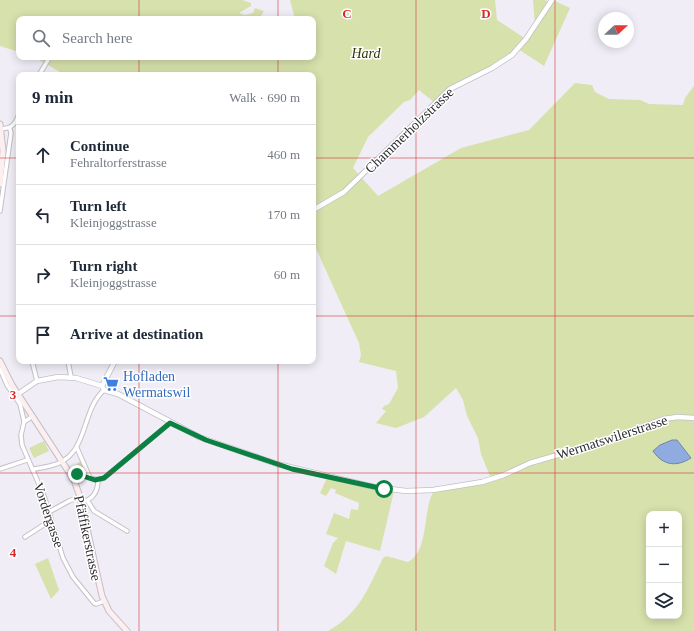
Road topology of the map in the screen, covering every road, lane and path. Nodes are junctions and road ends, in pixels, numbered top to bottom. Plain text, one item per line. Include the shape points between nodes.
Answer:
1 (552, 0) edge
2 (48, 60) dead end
3 (41, 72) edge
4 (16, 125) edge
5 (0, 126) edge
6 (10, 129) junction
7 (0, 184) edge
8 (316, 208) edge
9 (0, 211) edge
10 (0, 361) edge
11 (33, 364) edge
12 (69, 364) edge
13 (114, 364) edge
14 (0, 369) edge
15 (71, 377) junction
16 (37, 381) junction
17 (103, 388) junction
18 (18, 394) junction
19 (33, 416) junction
20 (694, 418) edge
21 (24, 421) junction
22 (170, 423) junction
23 (77, 448) junction
24 (27, 460) junction
25 (63, 462) junction
26 (0, 469) edge
27 (32, 469) junction
28 (39, 469) junction
29 (88, 473) junction
30 (71, 475) junction
31 (35, 476) junction
32 (83, 476) junction
33 (90, 478) junction
34 (98, 480) junction
35 (81, 500) junction
36 (87, 500) junction
37 (49, 512) junction
38 (51, 520) junction
39 (127, 531) dead end
40 (25, 537) dead end
41 (104, 601) junction
42 (127, 631) edge

1 - 8 street, Chammerholzstrasse via 512,55 450,89 344,192
2 - 3 street
4 - 6 street
5 - 6 street
5 - 7 main road
6 - 9 street
10 - 18 main road, Pfäffikerstrasse
11 - 16 street
12 - 15 street
13 - 17 street
14 - 21 street via 20,404
15 - 16 street, Wermatswilerstrasse
15 - 17 street, Wermatswilerstrasse
16 - 18 street
17 - 22 street, Wermatswilerstrasse
17 - 23 street
18 - 19 main road, Pfäffikerstrasse
19 - 21 street
19 - 25 main road, Pfäffikerstrasse
20 - 22 street, Wermatswilerstrasse via 663,419 600,442 530,463 497,478 433,490 384,489 292,469 206,440
21 - 24 street, Vordergasse via 20,440
22 - 34 street via 108,475
23 - 25 street
23 - 29 street
24 - 26 street
24 - 27 street, Vordergasse
25 - 28 street
25 - 30 main road, Pfäffikerstrasse
27 - 28 street
27 - 31 street, Vordergasse
28 - 31 street
29 - 32 street
29 - 33 street
30 - 32 street via 74,473
30 - 35 main road, Pfäffikerstrasse
31 - 37 street, Vordergasse
32 - 33 street
33 - 34 street
34 - 36 street via 97,491
35 - 36 street
35 - 37 street via 69,501
35 - 41 main road, Pfäffikerstrasse
36 - 39 street via 94,511
37 - 38 street, Vordergasse
38 - 40 street
38 - 41 street, Vordergasse via 73,577 96,604
41 - 42 main road, Pfäffikerstrasse

